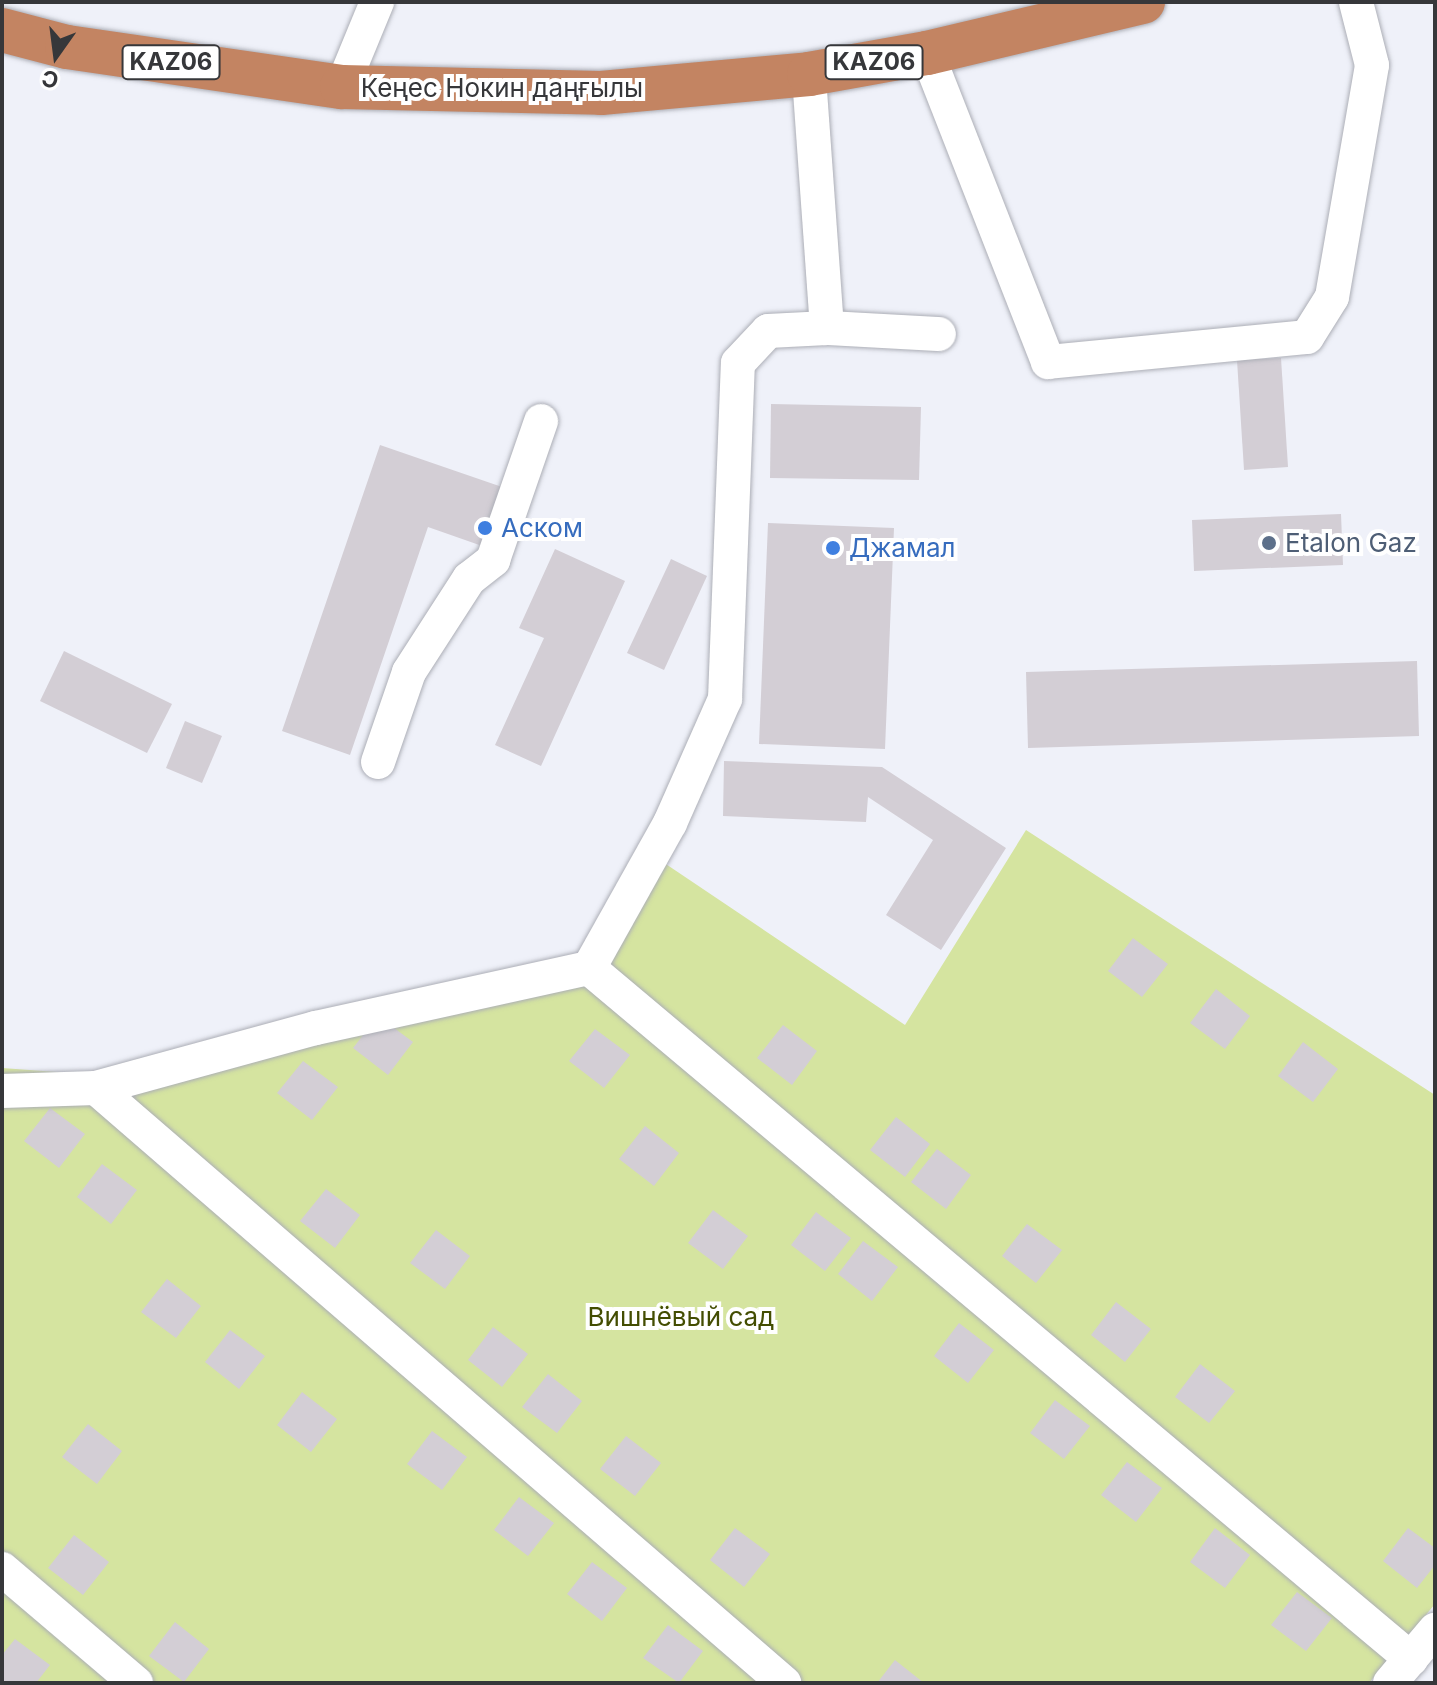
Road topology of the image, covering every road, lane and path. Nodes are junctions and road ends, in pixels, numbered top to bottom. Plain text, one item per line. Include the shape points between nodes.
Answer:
1 (377, 2) edge
2 (1143, 2) edge
3 (1356, 2) edge
4 (2, 30) edge
5 (927, 53) junction
6 (809, 74) junction
7 (342, 87) junction
8 (827, 328) junction
9 (939, 334) dead end
10 (541, 421) dead end
11 (378, 762) dead end
12 (589, 968) junction
13 (96, 1088) junction
14 (2, 1091) edge
15 (2, 1569) edge
16 (1435, 1630) edge
17 (1401, 1671) edge
18 (136, 1683) edge
19 (784, 1683) edge

1 - 7 street
2 - 5 highway, Кеңес Нокин даңғылы / KАZ06
3 - 5 street via 1372,65 1332,297 1307,337 1048,362
4 - 7 highway, Кеңес Нокин даңғылы / KАZ06 via 67,47
5 - 6 highway, Кеңес Нокин даңғылы / KАZ06
6 - 7 highway, Кеңес Нокин даңғылы / KАZ06 via 601,93
6 - 8 street
8 - 9 street
8 - 12 street via 768,331 738,363 725,699 670,823
10 - 11 street via 493,560 469,579 409,672
12 - 13 street via 316,1028
12 - 17 street
13 - 14 street
13 - 19 street
15 - 18 street
16 - 17 street

